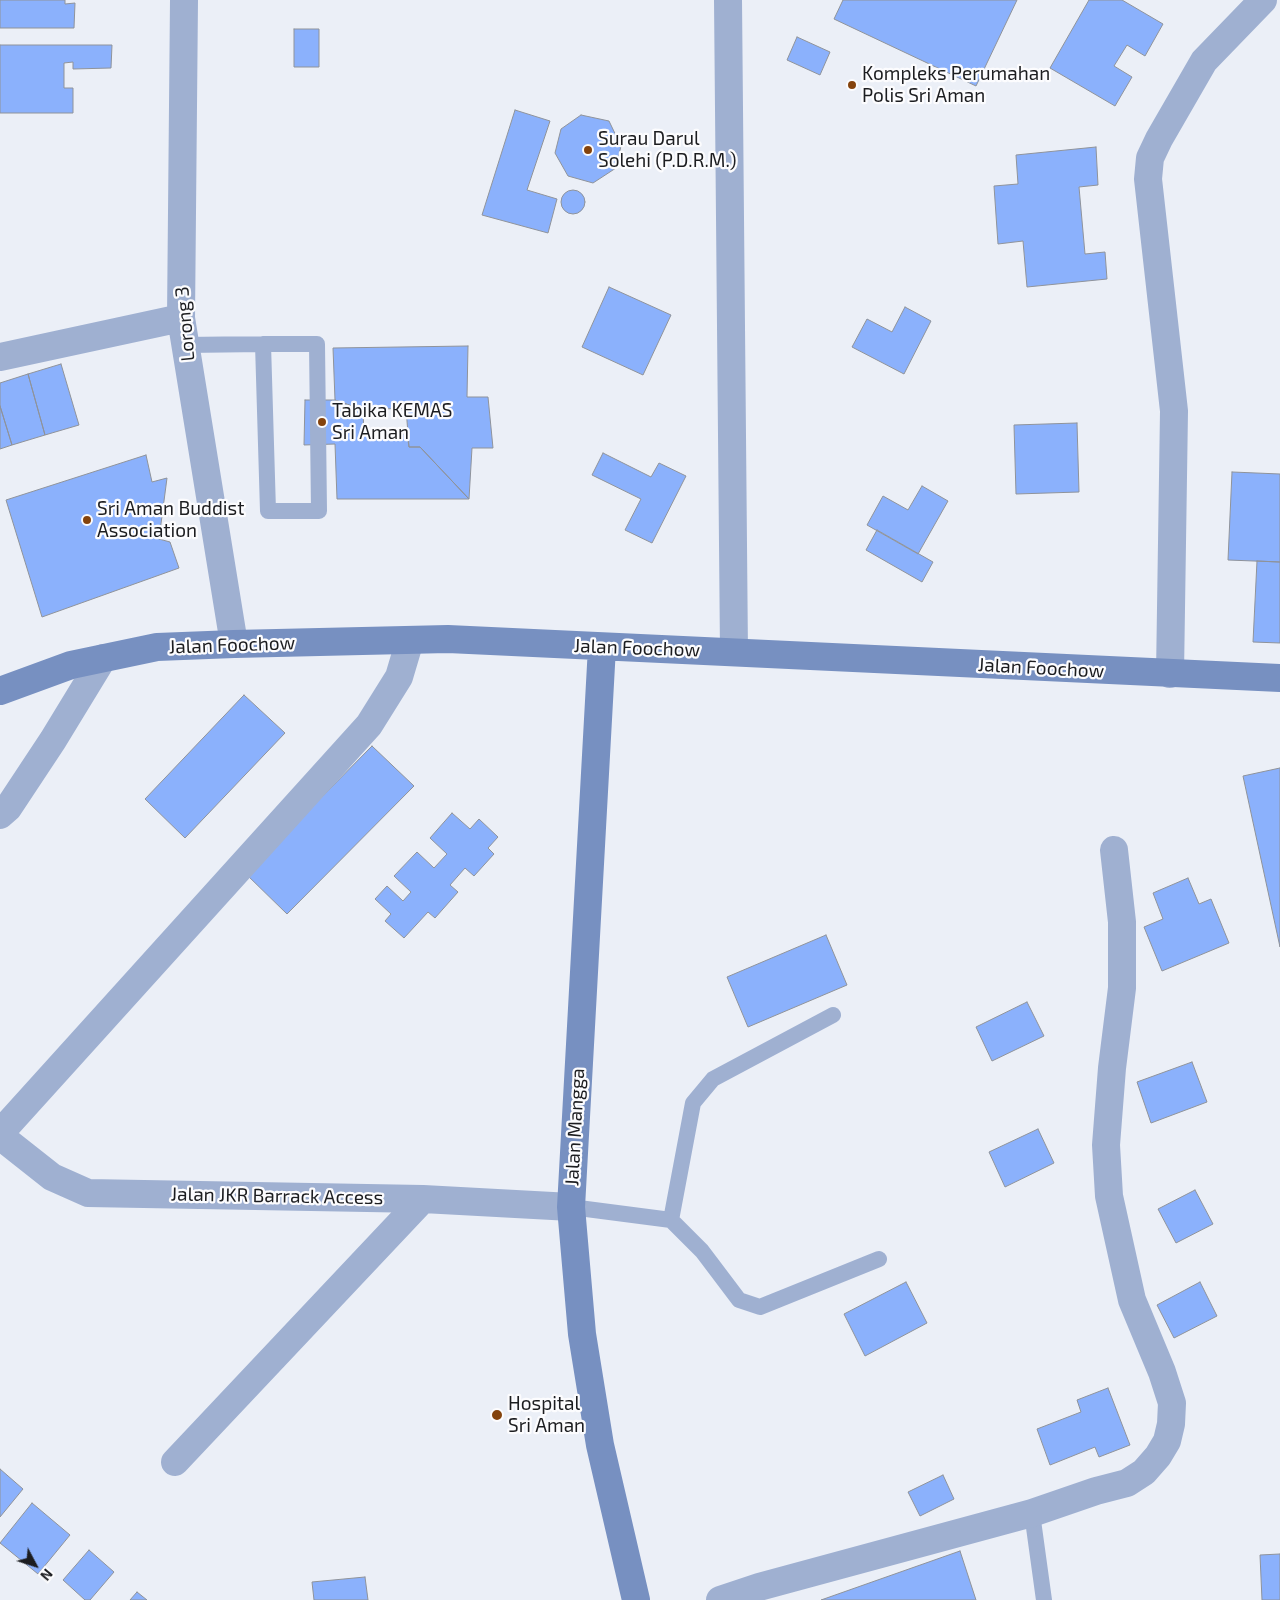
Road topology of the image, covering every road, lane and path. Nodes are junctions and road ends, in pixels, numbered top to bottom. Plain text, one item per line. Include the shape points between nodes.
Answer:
1 (184, 0) edge
2 (728, 0) edge
3 (1263, 0) edge
4 (181, 318) junction
5 (263, 344) junction
6 (185, 345) junction
7 (0, 356) edge
8 (410, 640) junction
9 (234, 644) junction
10 (602, 648) junction
11 (734, 652) junction
12 (103, 658) junction
13 (1170, 674) junction
14 (1280, 678) edge
15 (0, 691) edge
16 (0, 815) edge
17 (1114, 850) dead end
18 (833, 1015) dead end
19 (0, 1134) edge
20 (423, 1199) junction
21 (571, 1207) junction
22 (671, 1220) junction
23 (879, 1259) dead end
24 (175, 1462) dead end
25 (1032, 1513) junction
26 (636, 1600) edge
27 (720, 1600) edge
28 (1044, 1600) edge

1 - 4 street, Lorong 3
2 - 11 street
3 - 13 street via 1204,61 1150,158 1148,179 1174,411
4 - 6 street, Lorong 3
4 - 7 street
5 - 5 lane via 317,344 319,511 268,511
5 - 6 lane
6 - 9 street, Lorong 3
8 - 9 main road, Jalan Foochow
8 - 10 main road, Jalan Foochow
8 - 19 street via 399,676 369,725
9 - 12 main road, Jalan Foochow via 157,647
10 - 11 main road, Jalan Foochow
10 - 21 main road, Jalan Mangga
11 - 13 main road, Jalan Foochow
12 - 15 main road, Jalan Foochow via 70,665
12 - 16 street via 53,740
13 - 14 main road, Jalan Foochow
17 - 25 street via 1122,922 1122,988 1106,1144 1110,1196 1132,1300 1172,1403 1171,1424 1167,1441 1158,1456 1144,1472 1128,1483
18 - 22 lane via 713,1079 693,1103
19 - 20 street, Jalan JKR Barrack Access via 52,1178 88,1193
20 - 21 street, Jalan JKR Barrack Access
20 - 24 street
21 - 22 lane
21 - 26 main road, Jalan Mangga via 582,1334 600,1445
22 - 23 lane via 702,1251 739,1300 760,1307
25 - 27 street
25 - 28 lane

